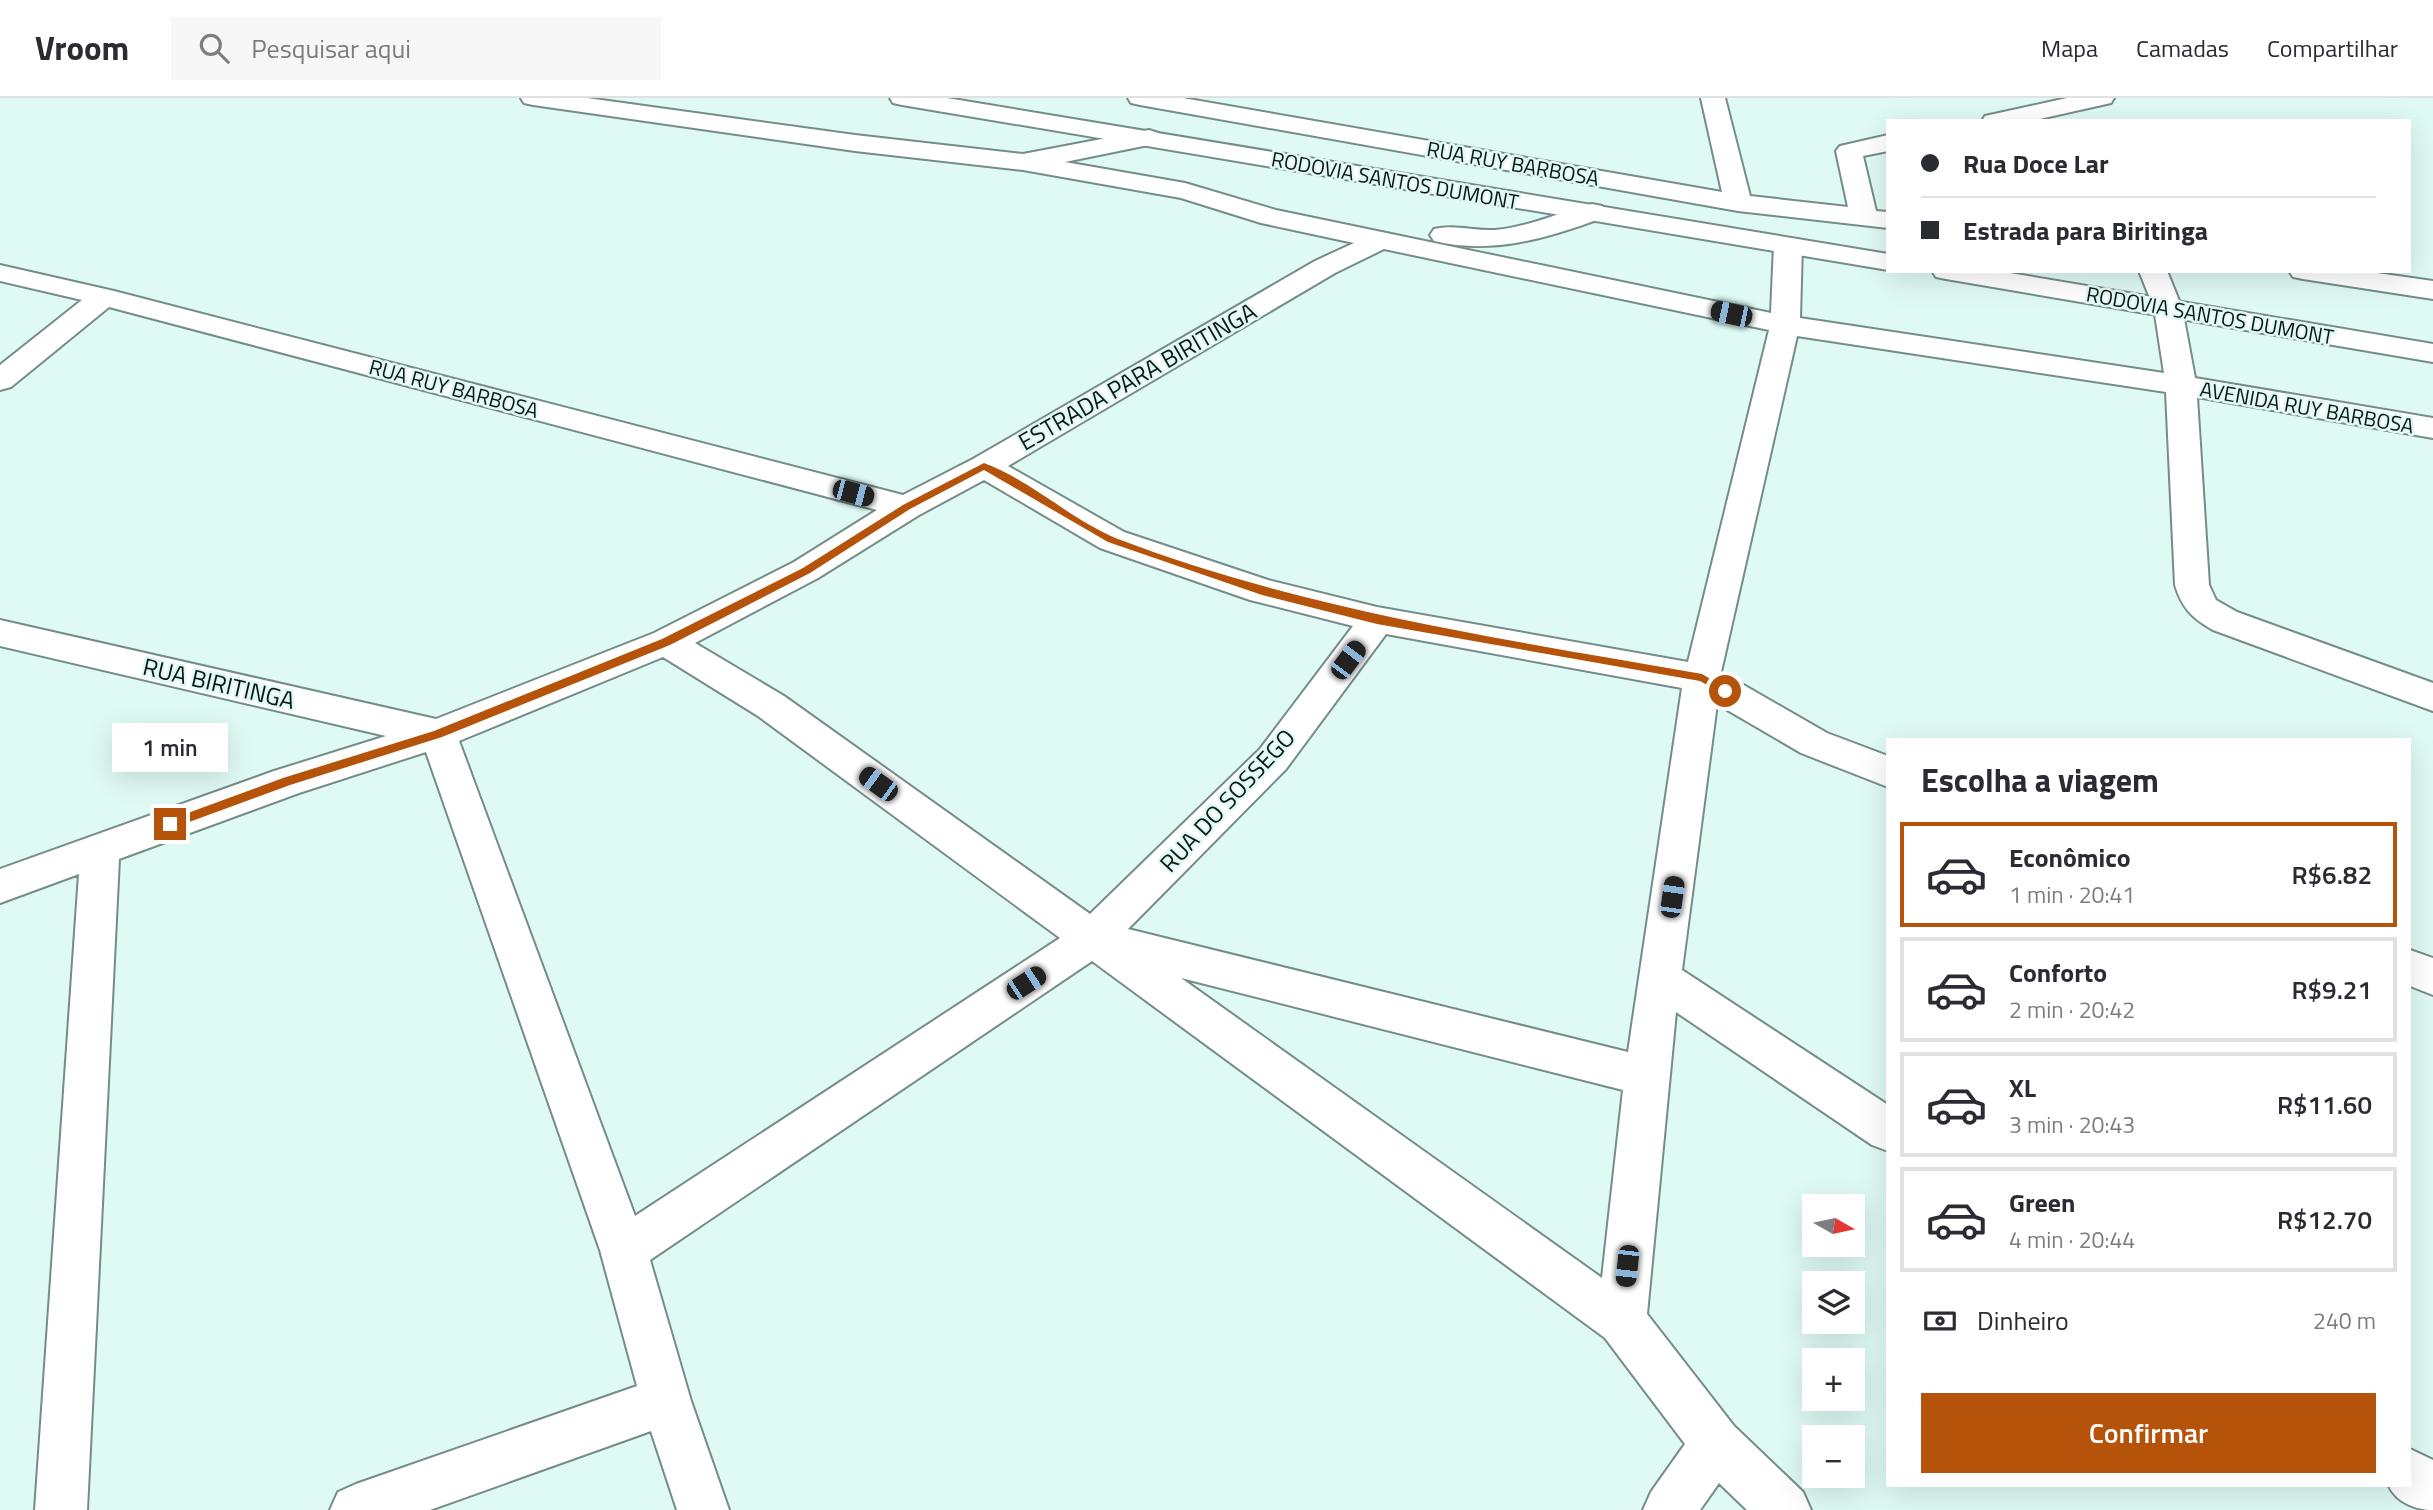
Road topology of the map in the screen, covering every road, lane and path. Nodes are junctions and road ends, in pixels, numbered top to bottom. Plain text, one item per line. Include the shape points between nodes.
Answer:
1 (533, 98) edge
2 (902, 98) edge
3 (1140, 98) edge
4 (1713, 98) edge
5 (2102, 98) edge
6 (1291, 110) edge
7 (2003, 119) edge
8 (1149, 138) junction
9 (1886, 143) edge
10 (1023, 162) junction
11 (1738, 202) junction
12 (1592, 212) junction
13 (1876, 218) edge
14 (1379, 241) junction
15 (1788, 245) junction
16 (1886, 262) edge
17 (0, 273) edge
18 (1958, 273) edge
19 (2154, 273) edge
20 (2317, 273) edge
21 (2433, 290) edge
22 (104, 297) junction
23 (2168, 308) junction
24 (1784, 325) junction
25 (2433, 352) edge
26 (0, 380) edge
27 (2181, 385) junction
28 (2433, 428) edge
29 (984, 466) junction
30 (907, 507) junction
31 (1377, 620) junction
32 (0, 633) edge
33 (666, 642) junction
34 (1702, 678) junction
35 (2433, 697) edge
36 (438, 734) junction
37 (1886, 771) edge
38 (100, 850) junction
39 (0, 886) edge
40 (1093, 938) junction
41 (2411, 968) edge
42 (2433, 977) edge
43 (1660, 978) junction
44 (1646, 1076) junction
45 (1886, 1129) edge
46 (624, 1250) junction
47 (1622, 1321) junction
48 (666, 1401) junction
49 (1716, 1444) junction
50 (2411, 1476) edge
51 (2433, 1490) edge
52 (61, 1510) edge
53 (356, 1510) edge
54 (703, 1510) edge
55 (1669, 1510) edge
56 (1785, 1510) edge

1 - 10 main road
2 - 8 main road, RODOVIA SANTOS DUMONT
3 - 6 main road, RUA RUY BARBOSA
4 - 11 main road
5 - 7 main road
6 - 11 main road, RUA RUY BARBOSA
8 - 10 main road
8 - 12 main road, RODOVIA SANTOS DUMONT
9 - 13 main road via 1849,151
10 - 14 main road, AVENIDA RUY BARBOSA via 1185,191 1271,218
11 - 13 main road, RUA RUY BARBOSA
12 - 14 main road, ESTRADA PARA BIRITINGA via 1545,230 1494,238 1445,235
12 - 15 main road, RODOVIA SANTOS DUMONT
14 - 24 main road, AVENIDA RUY BARBOSA
14 - 29 main road, ESTRADA PARA BIRITINGA via 1325,267
15 - 16 main road, RODOVIA SANTOS DUMONT
15 - 24 main road
17 - 22 main road, RUA RUY BARBOSA
18 - 23 main road, RODOVIA SANTOS DUMONT
19 - 23 main road
20 - 21 main road
22 - 26 main road
22 - 30 main road, RUA RUY BARBOSA
23 - 25 main road, RODOVIA SANTOS DUMONT
23 - 27 main road
24 - 27 main road, AVENIDA RUY BARBOSA
24 - 34 main road
27 - 28 main road, AVENIDA RUY BARBOSA
27 - 35 main road via 2192,585 2204,610 2240,628
29 - 30 main road, ESTRADA PARA BIRITINGA
29 - 31 main road via 1112,540 1262,591
30 - 33 main road, ESTRADA PARA BIRITINGA via 806,570
31 - 34 main road
31 - 40 main road, RUA DO SOSSEGO via 1273,759
32 - 36 main road, RUA BIRITINGA
33 - 36 main road, ESTRADA PARA BIRITINGA
33 - 40 main road via 771,706
34 - 37 main road via 1814,743
34 - 43 main road
36 - 38 main road, ESTRADA PARA BIRITINGA via 287,782
36 - 46 main road
38 - 39 main road, ESTRADA PARA BIRITINGA
38 - 52 main road
40 - 44 main road
40 - 46 main road, RUA DO SOSSEGO
40 - 47 main road
41 - 42 main road
43 - 44 main road
43 - 45 main road
44 - 47 main road
46 - 48 main road
47 - 49 main road
48 - 53 main road
48 - 54 main road
49 - 55 main road
49 - 56 main road
50 - 51 main road

